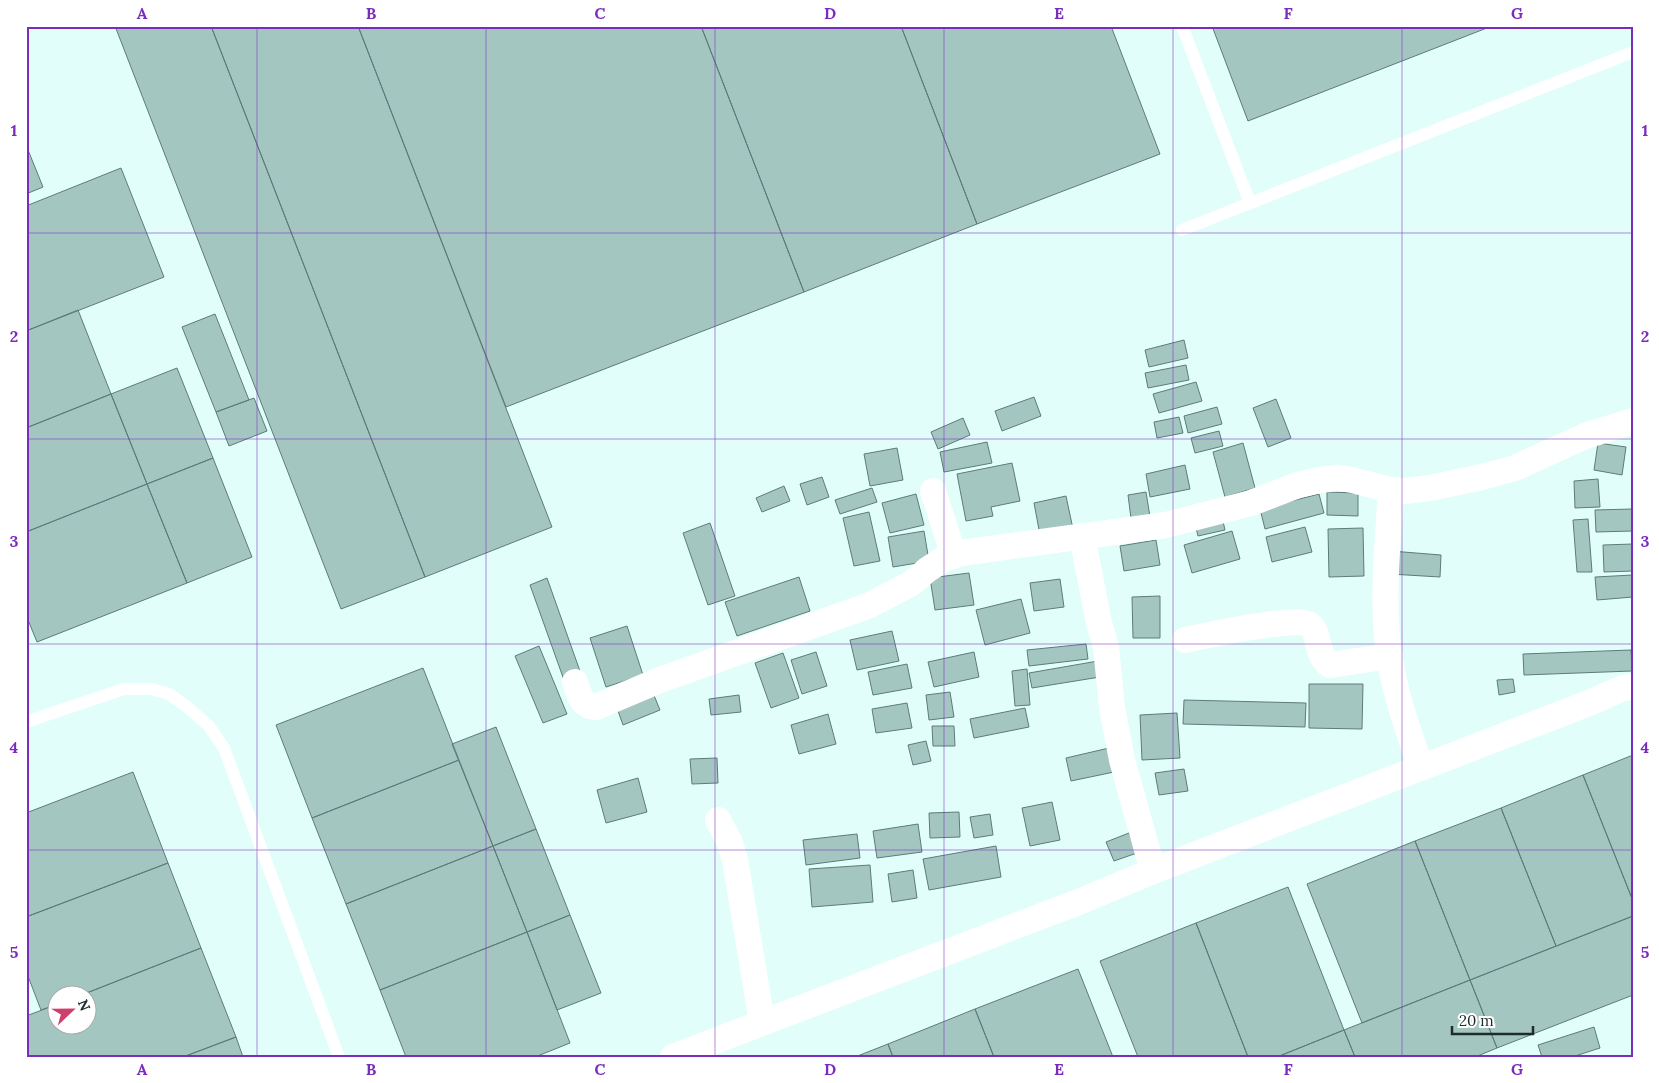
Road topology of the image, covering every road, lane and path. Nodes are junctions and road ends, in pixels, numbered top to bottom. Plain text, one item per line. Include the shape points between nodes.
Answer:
1 (1182, 26) edge
2 (1633, 52) edge
3 (1250, 203) junction
4 (1182, 230) dead end
5 (1633, 421) edge
6 (1392, 490) junction
7 (933, 491) dead end
8 (1082, 536) junction
9 (954, 556) junction
10 (1185, 640) dead end
11 (1390, 656) junction
12 (575, 682) dead end
13 (1633, 687) edge
14 (26, 722) edge
15 (1421, 768) junction
16 (718, 820) dead end
17 (1153, 871) junction
18 (762, 1022) junction
19 (338, 1057) edge
20 (673, 1057) edge

1 - 3 lane
2 - 3 lane
3 - 4 lane
5 - 6 street via 1585,436 1515,468 1430,488
6 - 8 street via 1338,478 1320,480 1251,503 1166,525
6 - 11 street via 1385,587
7 - 9 street
8 - 9 street
8 - 17 street via 1106,647 1112,708 1122,760
9 - 12 street via 870,605 660,680 596,707 588,706 579,695
10 - 11 street via 1298,621 1313,627 1324,662 1330,666
11 - 15 street via 1402,713
13 - 15 street via 1623,688
14 - 19 lane via 124,689 151,689 169,694 209,726 224,748
15 - 17 street
16 - 18 street via 735,860
17 - 18 street
18 - 20 street

